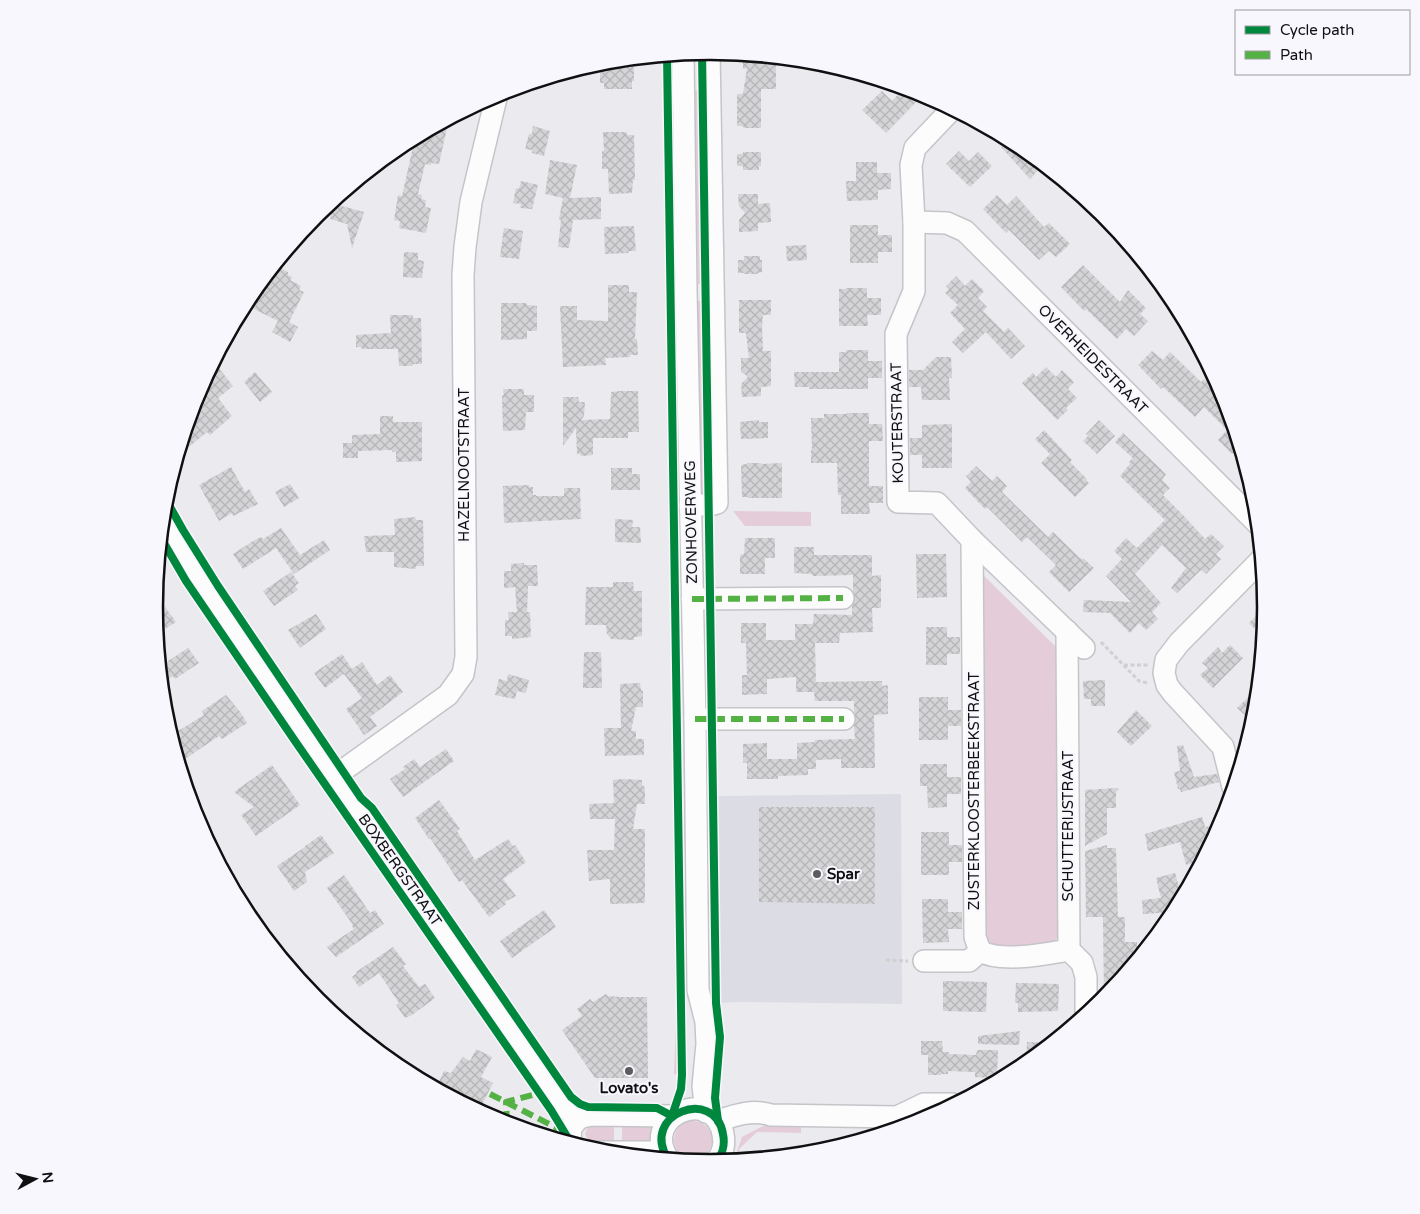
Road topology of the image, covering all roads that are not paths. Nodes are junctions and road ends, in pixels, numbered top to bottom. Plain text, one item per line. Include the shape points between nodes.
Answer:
1 (709, 60) edge
2 (683, 61) edge
3 (683, 79) junction
4 (710, 79) junction
5 (494, 105) edge
6 (947, 114) edge
7 (914, 222) junction
8 (686, 291) junction
9 (714, 291) junction
10 (690, 505) junction
11 (1248, 514) edge
12 (169, 528) edge
13 (972, 540) junction
14 (1255, 566) edge
15 (843, 598) dead end
16 (692, 599) junction
17 (1067, 631) junction
18 (1091, 644) road end
19 (696, 719) junction
20 (844, 719) dead end
21 (335, 776) junction
22 (1230, 776) edge
23 (1069, 950) junction
24 (980, 951) junction
25 (924, 961) dead end
26 (698, 990) junction
27 (1086, 1004) edge
28 (938, 1104) edge
29 (678, 1113) junction
30 (577, 1119) junction
31 (716, 1124) junction
32 (570, 1136) edge
33 (665, 1152) edge
34 (721, 1154) edge

1 - 4 street
2 - 3 street, ZONHOVERWEG
3 - 4 street
3 - 8 street, ZONHOVERWEG
4 - 9 street
5 - 21 street, HAZELNOOTSTRAAT via 471,202 463,275 466,657 463,674 448,695
6 - 7 street via 915,148 911,165
7 - 11 street, OVERHEIDESTRAAT via 947,223 966,231
7 - 13 street, KOUTERSTRAAT via 914,291 896,334 898,502 937,504
8 - 9 street
8 - 10 street, ZONHOVERWEG
9 - 10 street via 717,503
10 - 16 street, ZONHOVERWEG
12 - 21 street, BOXBERGSTRAAT via 216,605
13 - 17 street, KOUTERSTRAAT
13 - 24 street, ZUSTERKLOOSTERBEEKSTRAAT via 975,938
14 - 22 street via 1179,643 1158,674 1222,747
15 - 16 street
16 - 19 street, ZONHOVERWEG
17 - 18 street, KOUTERSTRAAT
17 - 23 street, SCHUTTERIJSTRAAT
19 - 20 street
19 - 26 street, ZONHOVERWEG
21 - 30 street, BOXBERGSTRAAT via 557,1096
23 - 24 street via 1031,957 988,956
23 - 27 street via 1082,963 1086,978
24 - 25 street via 969,961
26 - 29 street, ZONHOVERWEG via 694,1007 690,1086
26 - 31 street, ZONHOVERWEG via 706,1022 703,1086
28 - 31 street via 924,1104 897,1117 771,1115 745,1127
29 - 30 street via 592,1115
29 - 31 street via 695,1109
29 - 33 street, ZONHOVERWEG via 666,1124 662,1134
30 - 32 street
31 - 34 street via 723,1150

